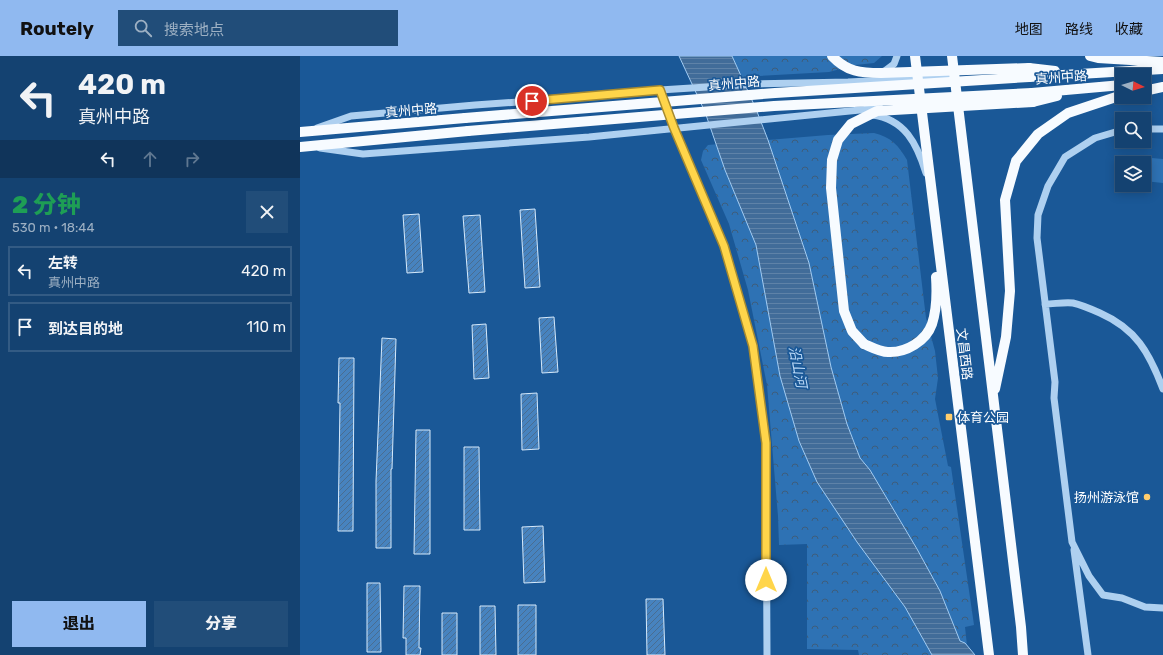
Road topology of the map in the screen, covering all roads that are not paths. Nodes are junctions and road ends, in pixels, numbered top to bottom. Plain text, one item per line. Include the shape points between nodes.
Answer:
1 (832, 56) edge
2 (897, 56) edge
3 (915, 56) edge
4 (952, 56) edge
5 (1090, 56) edge
6 (1163, 62) edge
7 (1163, 69) edge
8 (1029, 73) junction
9 (955, 76) junction
10 (918, 78) junction
11 (848, 82) junction
12 (1163, 82) edge
13 (1151, 83) edge
14 (1115, 86) edge
15 (1163, 87) edge
16 (660, 90) junction
17 (1151, 90) edge
18 (1033, 97) junction
19 (1115, 97) edge
20 (958, 101) junction
21 (921, 104) junction
22 (848, 111) junction
23 (674, 128) junction
24 (1163, 128) edge
25 (1151, 129) edge
26 (304, 131) edge
27 (1115, 132) edge
28 (304, 147) edge
29 (931, 188) junction
30 (935, 221) junction
31 (1045, 304) junction
32 (1161, 376) edge
33 (1163, 389) edge
34 (993, 397) junction
35 (1072, 542) junction
36 (1163, 608) edge
37 (767, 655) edge
38 (989, 655) edge
39 (1023, 655) edge
40 (1088, 655) edge

1 - 8 main road, bridge via 858,72
2 - 11 street via 894,64 878,76
3 - 10 main road, 文昌西路
4 - 9 main road, 文昌西路
5 - 6 main road
7 - 8 main road, 真州中路
8 - 26 main road, 真州中路, bridge
9 - 10 street, 真州中路
9 - 20 main road, 文昌西路
10 - 11 street, 真州中路
10 - 21 main road, 文昌西路
11 - 16 street, 真州中路
12 - 13 main road
14 - 18 main road, 真州中路
15 - 17 main road
16 - 23 street
16 - 26 street, 真州中路 via 351,116
18 - 28 main road, 真州中路, bridge via 774,106
18 - 30 main road, bridge via 877,111 851,124 838,140 832,160 831,188 844,311 852,331 864,344 886,353 903,351 919,342 932,324 937,296
19 - 34 main road via 1068,113 1038,134 1016,161 1005,200 1010,291 1006,337
20 - 21 street, 真州中路
20 - 34 main road, 文昌西路
21 - 22 street, 真州中路
21 - 29 main road, 文昌西路
22 - 23 street, 真州中路
22 - 29 street via 880,116 909,134 922,159
23 - 28 street, 真州中路 via 363,154
23 - 37 street via 724,246 753,346 766,443
24 - 25 street
27 - 31 street via 1095,138 1065,158 1048,186 1038,215 1037,238
29 - 30 main road, 文昌西路
30 - 38 main road, 文昌西路
31 - 32 street via 1073,303 1112,318 1129,330 1142,345
31 - 35 street
32 - 33 street
34 - 39 main road, 文昌西路
35 - 36 street via 1089,576 1103,595 1122,598 1145,607
35 - 40 street

